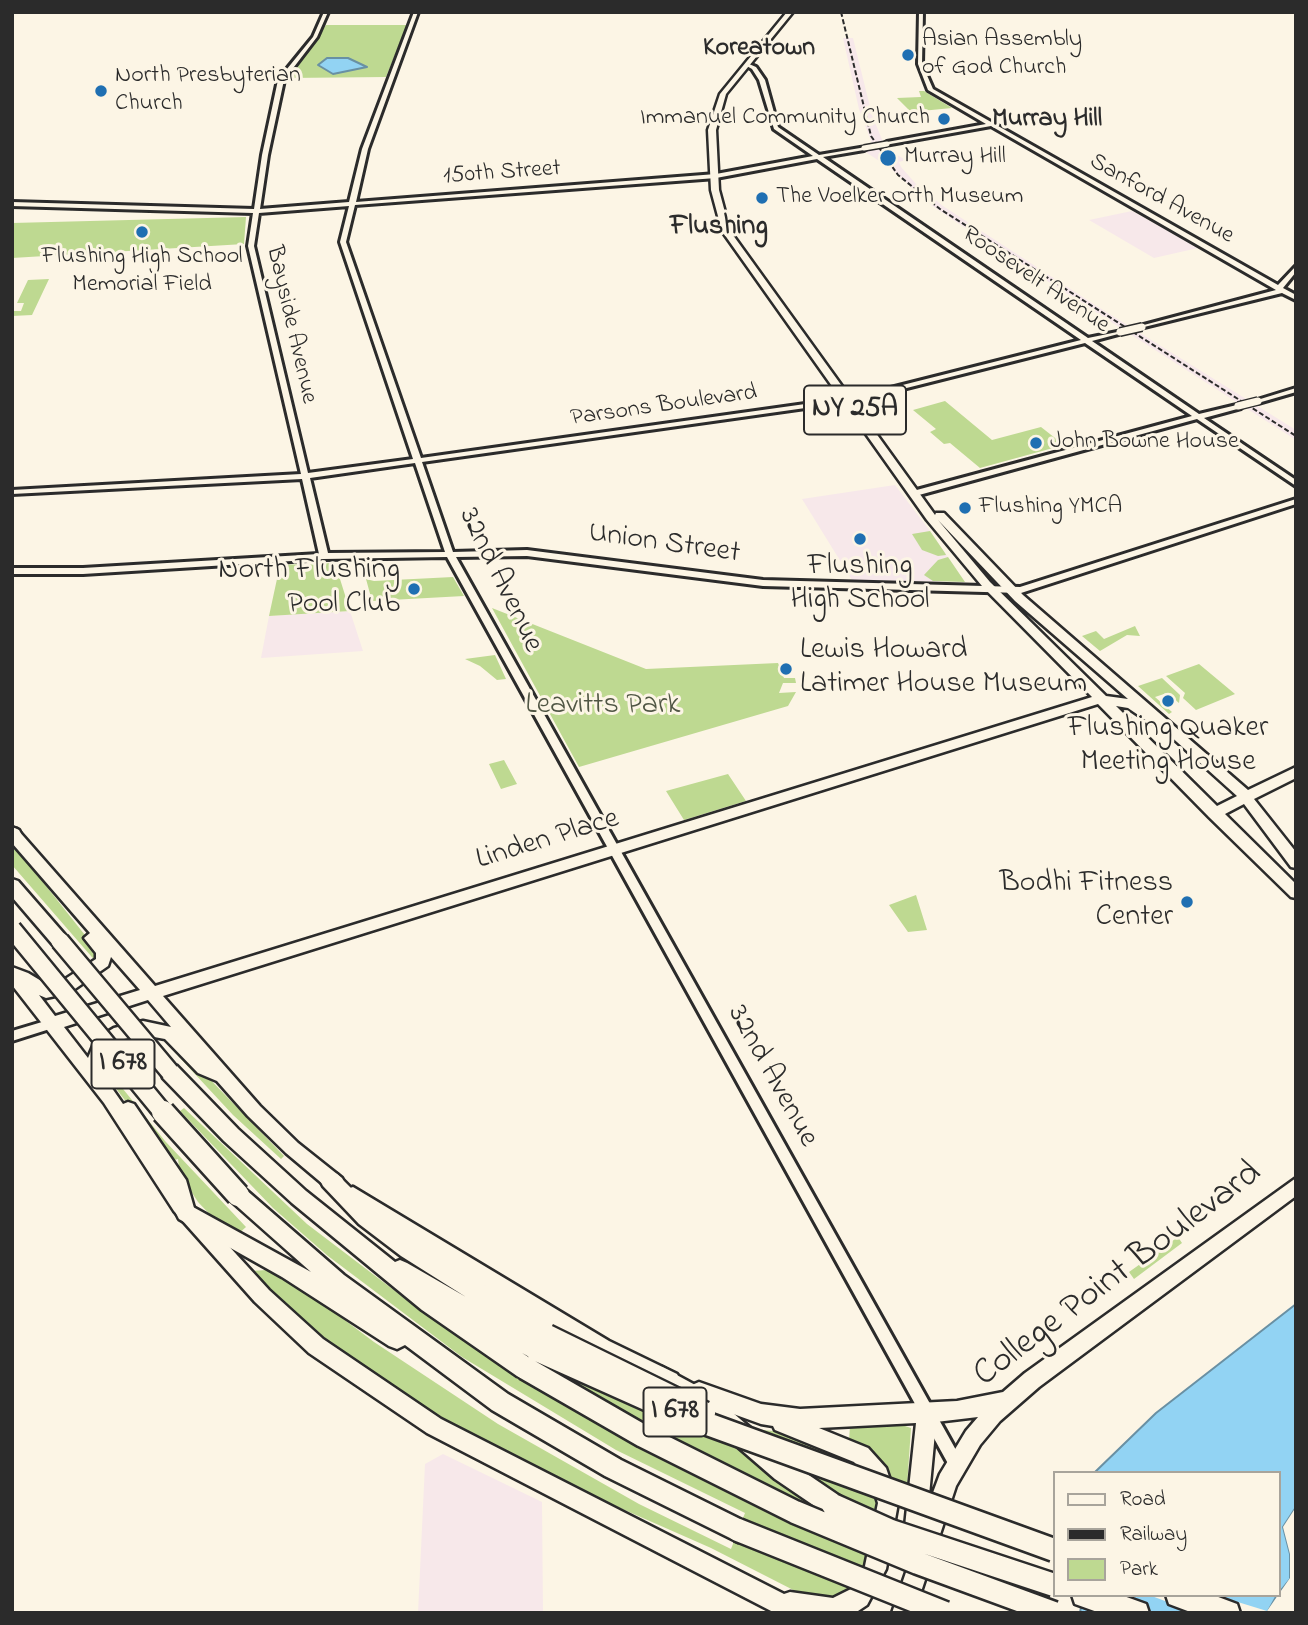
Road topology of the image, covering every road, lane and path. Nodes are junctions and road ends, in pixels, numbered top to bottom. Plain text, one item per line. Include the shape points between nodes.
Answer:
1 (326, 12) edge
2 (416, 12) edge
3 (790, 12) edge
4 (921, 12) edge
5 (747, 65) junction
6 (989, 125) junction
7 (818, 157) junction
8 (714, 177) junction
9 (12, 204) edge
10 (352, 204) junction
11 (256, 211) junction
12 (1296, 268) edge
13 (1280, 289) junction
14 (1296, 298) edge
15 (1088, 341) junction
16 (1296, 390) edge
17 (848, 400) junction
18 (1199, 416) junction
19 (418, 460) junction
20 (305, 475) junction
21 (1296, 484) edge
22 (12, 492) edge
23 (916, 493) junction
24 (1296, 501) edge
25 (450, 554) junction
26 (324, 556) junction
27 (12, 571) edge
28 (990, 589) junction
29 (1015, 594) junction
30 (1075, 674) junction
31 (1113, 679) junction
32 (1099, 699) junction
33 (1121, 701) junction
34 (1118, 717) junction
35 (1161, 720) junction
36 (1296, 772) edge
37 (1245, 797) junction
38 (1214, 813) junction
39 (12, 834) edge
40 (614, 850) junction
41 (1296, 863) edge
42 (12, 885) edge
43 (1296, 893) edge
44 (73, 903) junction
45 (12, 929) edge
46 (12, 971) edge
47 (153, 992) junction
48 (52, 1024) junction
49 (12, 1036) edge
50 (224, 1076) junction
51 (330, 1180) junction
52 (1296, 1186) edge
53 (186, 1213) junction
54 (536, 1351) junction
55 (662, 1378) junction
56 (1007, 1401) junction
57 (500, 1402) junction
58 (749, 1411) junction
59 (927, 1414) junction
60 (956, 1464) junction
61 (1052, 1549) edge
62 (1052, 1584) edge
63 (765, 1596) junction
64 (1090, 1597) edge
65 (1184, 1597) edge
66 (906, 1603) edge
67 (798, 1613) edge
68 (945, 1613) edge
69 (1054, 1613) edge
70 (1137, 1613) edge
71 (1228, 1613) edge

1 - 11 street, Bayside Avenue via 315,37 281,80
2 - 10 street, 32nd Avenue via 365,149
3 - 5 main road, NY 25A
4 - 6 street, Sanford Avenue via 920,63 931,90
5 - 7 street, Roosevelt Avenue via 762,80 776,128
5 - 8 main road, NY 25A via 723,94 712,130
6 - 7 street, 150th Street, bridge
6 - 13 street, Sanford Avenue
7 - 8 street, 150th Street
7 - 15 street, Roosevelt Avenue
8 - 10 street, 150th Street
8 - 17 main road, NY 25A via 726,231
9 - 11 street, 150th Street
10 - 11 street, 150th Street
10 - 19 street, 32nd Avenue via 344,245
11 - 20 street, Bayside Avenue via 251,249
12 - 13 street
13 - 14 street, Sanford Avenue
13 - 15 street, Parsons Boulevard, bridge
15 - 17 street, Parsons Boulevard
15 - 18 street, Roosevelt Avenue
16 - 18 street, bridge
17 - 19 street, Parsons Boulevard
17 - 23 main road, NY 25A
18 - 21 street, Roosevelt Avenue
18 - 23 street
19 - 20 street, Parsons Boulevard
19 - 25 street, 32nd Avenue
20 - 22 street, Parsons Boulevard
20 - 26 street, Bayside Avenue
23 - 28 main road, NY 25A
23 - 29 main road, NY 25A
24 - 29 street, Union Street
25 - 26 street, Union Street
25 - 28 street, Union Street via 554,555 763,583
25 - 40 street, 32nd Avenue
26 - 27 street, Union Street
28 - 29 street, Union Street
28 - 30 main road, NY 25A
29 - 31 main road
30 - 31 main road via 1102,682
30 - 32 main road, NY 25A
31 - 35 main road
32 - 33 main road
32 - 34 main road, NY 25A
32 - 40 main road, Linden Place
33 - 34 main road
33 - 35 main road
34 - 38 main road, NY 25A
35 - 37 main road
36 - 37 main road
37 - 38 main road
37 - 41 main road
38 - 43 main road, NY 25A
39 - 44 main road
40 - 47 main road, Linden Place
40 - 59 street, 32nd Avenue
42 - 54 highway, I 678, bridge via 170,1072 236,1140 429,1303
44 - 46 main road via 104,952 102,964 53,992 39,989
44 - 47 main road
45 - 57 highway, I 678, bridge via 169,1121 238,1195 337,1282
46 - 48 main road
47 - 48 main road, Linden Place
47 - 50 main road
48 - 49 street, Linden Place
48 - 53 main road via 110,1098
50 - 51 main road via 271,1129
50 - 53 main road via 204,1068 172,1035 160,1030 120,1032 104,1042 96,1055 98,1069 180,1186
51 - 54 highway via 366,1217
51 - 55 main road via 602,1348
52 - 56 main road, College Point Boulevard
53 - 57 highway via 289,1270
53 - 63 main road via 289,1323 385,1396 442,1431
54 - 61 highway, I 678, bridge via 661,1407
54 - 69 highway, bridge via 643,1436 785,1507
55 - 58 main road
55 - 62 highway, bridge via 702,1401 832,1505 891,1531
56 - 59 main road
56 - 60 main road, College Point Boulevard
57 - 68 highway, I 678, bridge via 622,1472 738,1530
58 - 59 main road via 800,1419
58 - 63 main road via 862,1455 879,1475 888,1503 876,1569 855,1600 828,1609
59 - 60 street, 32nd Avenue
59 - 66 main road
60 - 66 main road, College Point Boulevard via 939,1500
63 - 67 main road
64 - 70 highway
65 - 71 highway

